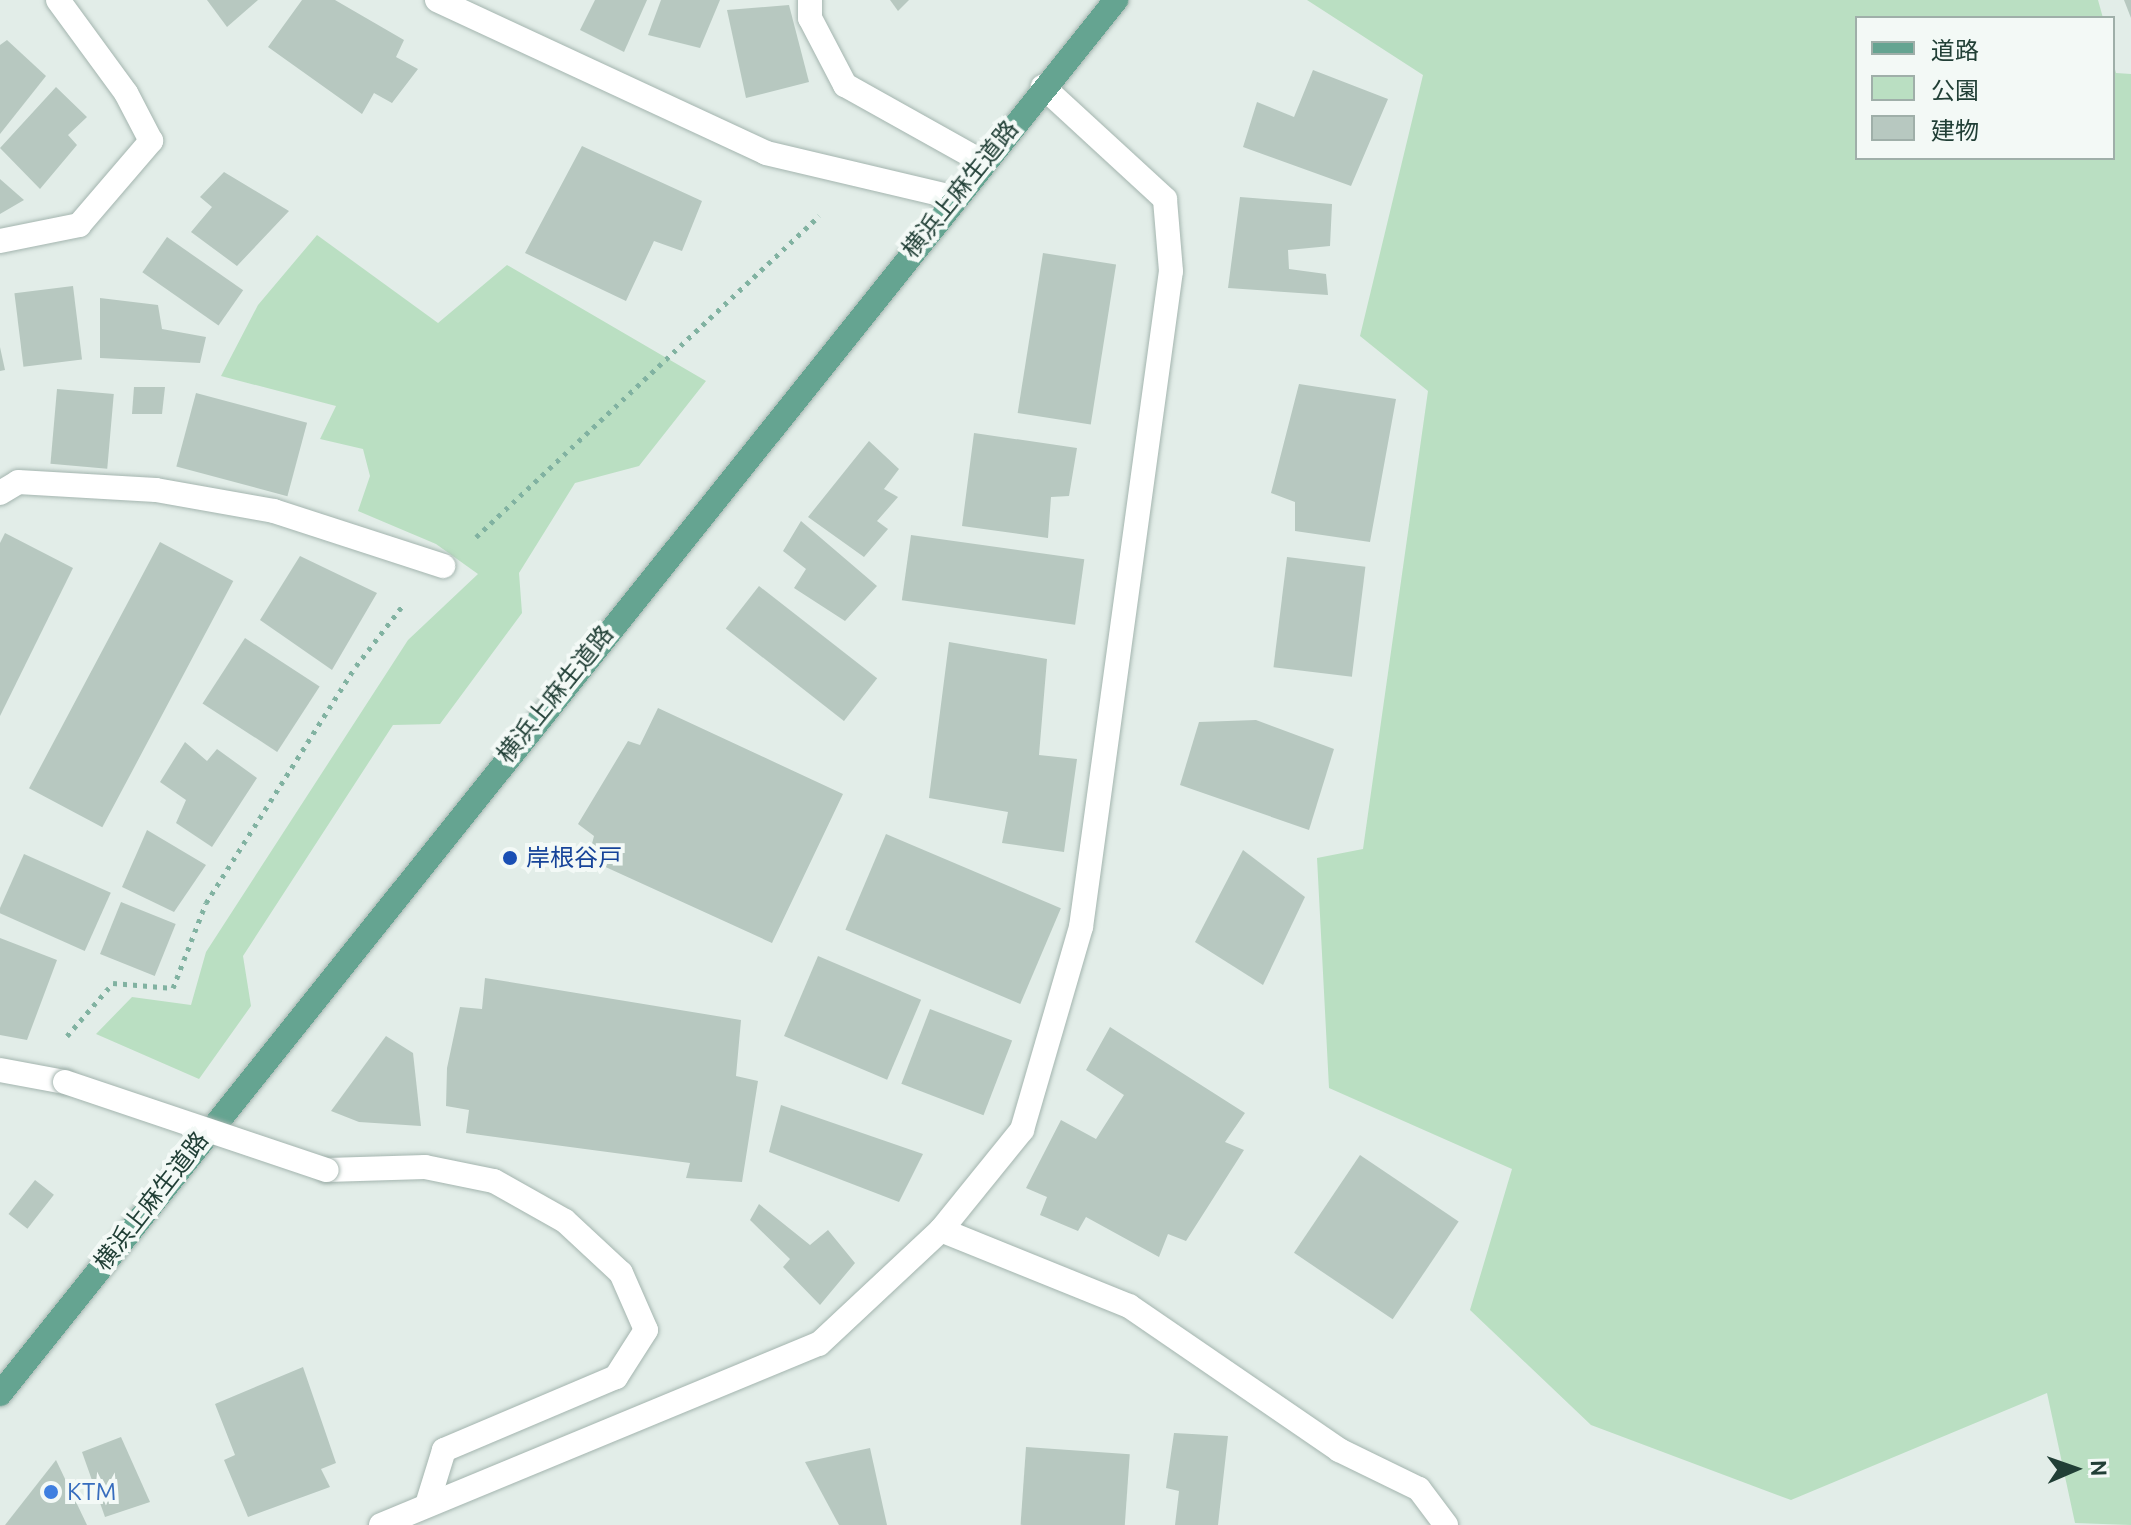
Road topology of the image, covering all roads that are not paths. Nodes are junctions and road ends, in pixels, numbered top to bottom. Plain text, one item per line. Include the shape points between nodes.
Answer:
1 (58, 0) edge
2 (437, 0) edge
3 (810, 0) edge
4 (1116, 0) edge
5 (1043, 87) junction
6 (981, 161) junction
7 (952, 197) junction
8 (0, 241) edge
9 (0, 493) edge
10 (443, 566) road end
11 (0, 1070) edge
12 (941, 1230) junction
13 (0, 1394) edge
14 (427, 1505) junction
15 (381, 1525) edge
16 (1446, 1525) edge

1 - 8 street via 126,93 151,141 79,225
2 - 7 street via 766,153
3 - 6 street via 810,18 845,85
4 - 5 main road, 横浜上麻生道路
5 - 6 main road, 横浜上麻生道路
5 - 12 street via 1165,199 1171,271 1081,927 1022,1130
6 - 7 main road, 横浜上麻生道路
7 - 13 main road, 横浜上麻生道路
9 - 10 street via 18,482 156,490 274,511
11 - 14 street, bridge via 65,1082 327,1170 425,1167 494,1181 565,1221 621,1273 646,1330 616,1377 444,1450
12 - 14 street via 819,1344
12 - 16 street via 1129,1306 1339,1450 1419,1489
14 - 15 street

